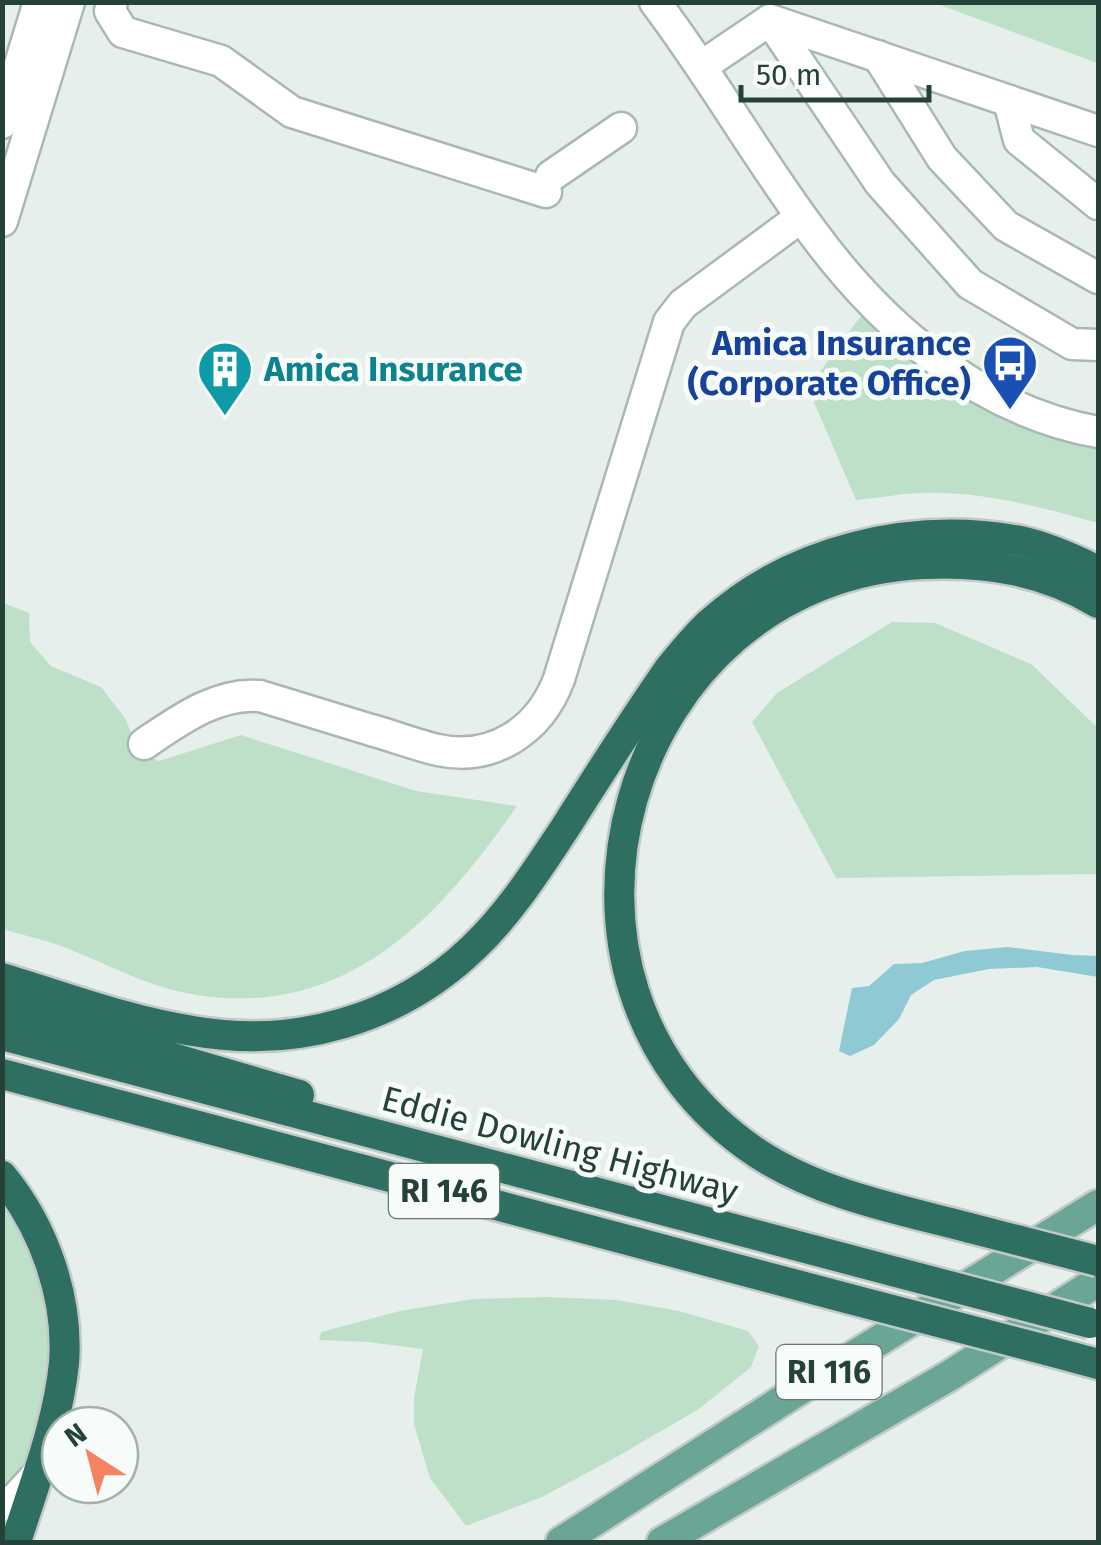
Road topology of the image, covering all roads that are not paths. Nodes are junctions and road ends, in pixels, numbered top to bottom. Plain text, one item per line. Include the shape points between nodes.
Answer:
1 (39, 2) edge
2 (69, 2) edge
3 (112, 2) edge
4 (655, 2) edge
5 (770, 20) junction
6 (878, 56) junction
7 (702, 66) junction
8 (1009, 101) junction
9 (2, 123) edge
10 (620, 128) dead end
11 (1098, 131) edge
12 (1098, 204) edge
13 (801, 217) junction
14 (3, 218) edge
15 (1098, 278) edge
16 (1098, 345) edge
17 (1098, 432) edge
18 (1098, 571) edge
19 (1098, 603) edge
20 (144, 744) dead end
21 (2, 978) edge
22 (2, 1008) edge
23 (2, 1035) edge
24 (2, 1077) edge
25 (436, 1151) junction
26 (2, 1176) edge
27 (1098, 1205) edge
28 (1098, 1261) edge
29 (1098, 1281) edge
30 (1094, 1324) edge
31 (1098, 1364) edge
32 (831, 1444) junction
33 (36, 1476) junction
34 (2, 1506) edge
35 (16, 1542) edge
36 (562, 1542) edge
37 (662, 1542) edge
38 (696, 1542) edge

1 - 9 street
2 - 14 street
3 - 10 street via 123,32 221,60 292,112 549,184
4 - 7 street
5 - 6 street
5 - 7 street
5 - 16 street via 880,183 970,284 1072,344
6 - 8 street
6 - 15 street via 942,158 1006,226
7 - 13 street
8 - 11 street
8 - 12 street via 1019,140
13 - 17 street via 858,287 943,364 1024,411
13 - 20 street via 683,304 669,322 559,679 530,727 487,749 449,752 248,695 206,707
18 - 21 highway via 1022,542 940,535 835,552 757,588 712,621 669,668 490,932 432,982 362,1018 280,1036 224,1035 163,1026
19 - 28 highway, bridge via 1014,569 941,563 866,572 794,599 727,644 656,735 624,828 619,895 626,954 652,1034 696,1101 757,1152 853,1197
22 - 25 highway via 291,1092
23 - 25 highway, Eddie Dowling Highway / RI 146
24 - 31 highway, RI 146, bridge
25 - 30 highway, Eddie Dowling Highway / RI 146, bridge
26 - 33 highway via 46,1252 64,1332 61,1383
27 - 36 main road, RI 116
29 - 32 main road, RI 116
32 - 37 main road, RI 116
32 - 38 main road
33 - 34 street
33 - 35 highway

